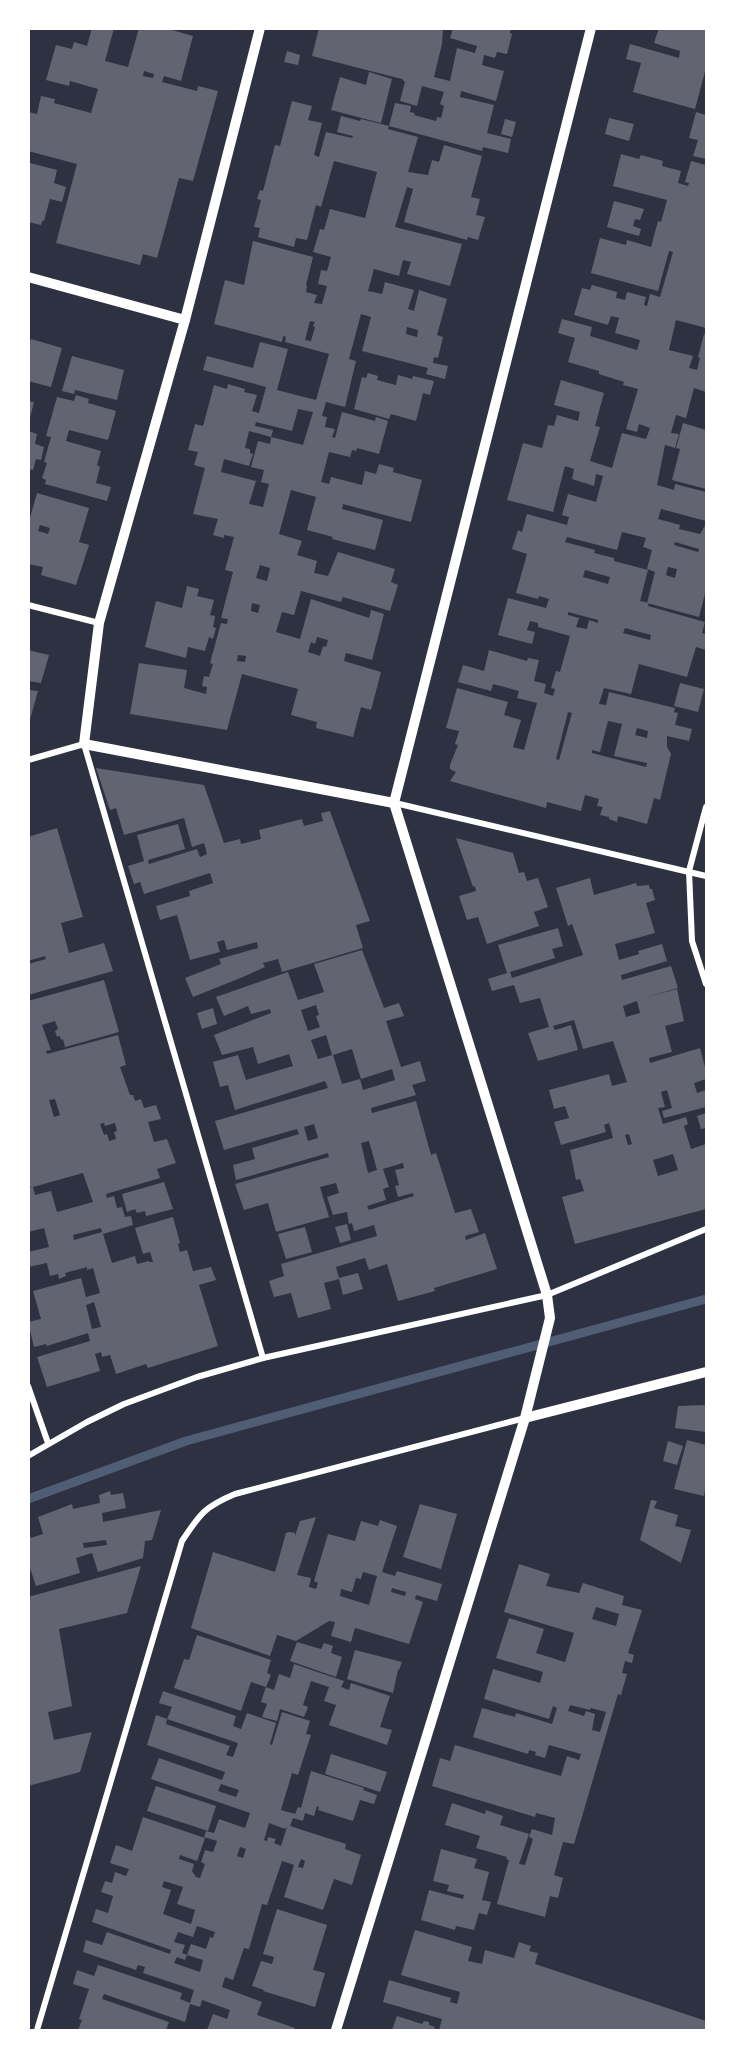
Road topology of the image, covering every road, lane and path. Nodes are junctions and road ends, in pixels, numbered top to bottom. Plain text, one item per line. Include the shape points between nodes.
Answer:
1 (591, 28) edge
2 (256, 29) edge
3 (28, 278) edge
4 (185, 320) junction
5 (28, 605) edge
6 (99, 623) junction
7 (84, 744) junction
8 (28, 760) edge
9 (394, 803) junction
10 (706, 807) edge
11 (689, 871) junction
12 (706, 876) edge
13 (706, 984) edge
14 (706, 1229) edge
15 (547, 1295) junction
16 (263, 1358) junction
17 (706, 1372) edge
18 (28, 1386) edge
19 (525, 1418) junction
20 (48, 1443) junction
21 (28, 1456) edge
22 (37, 2031) edge
23 (336, 2031) edge

1 - 9 street
2 - 4 street
3 - 4 street
4 - 6 street
5 - 6 street
6 - 7 street
7 - 8 street
7 - 9 street
7 - 16 street
9 - 11 street
9 - 15 street
10 - 11 street
11 - 12 street
11 - 13 street via 692,941
14 - 15 street
15 - 16 street
15 - 19 street via 550,1318
16 - 20 street via 124,1404
17 - 19 street
18 - 20 street
19 - 22 street via 235,1494 213,1503 199,1516 182,1541
19 - 23 street
20 - 21 street

